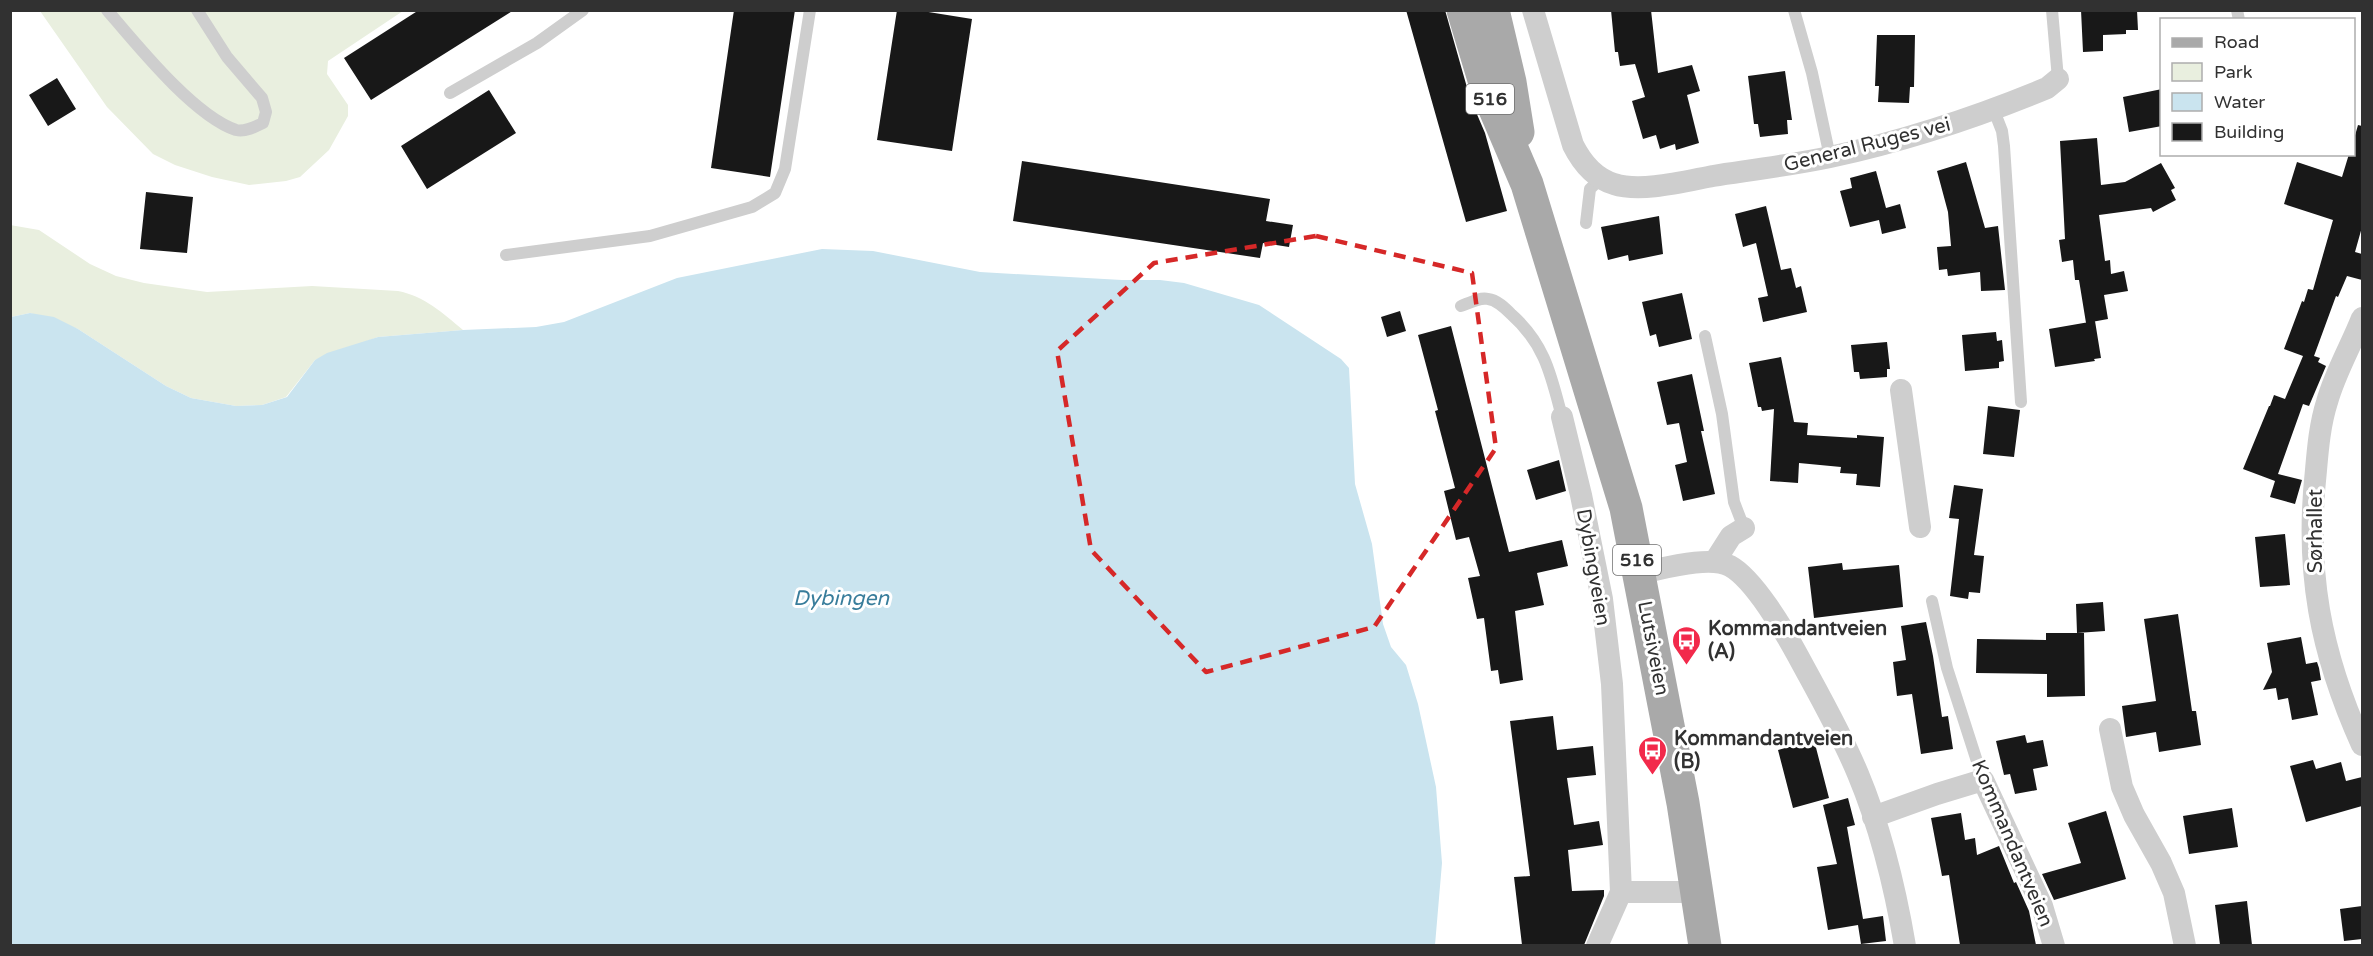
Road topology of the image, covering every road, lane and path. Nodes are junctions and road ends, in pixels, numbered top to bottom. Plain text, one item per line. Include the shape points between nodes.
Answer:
1 (107, 10) edge
2 (197, 10) edge
3 (583, 10) edge
4 (810, 10) edge
5 (1463, 10) edge
6 (1493, 10) edge
7 (1533, 10) edge
8 (1794, 10) edge
9 (2052, 10) edge
10 (2058, 79) joint
11 (450, 93) dead end
12 (1993, 108) junction
13 (1830, 157) junction
14 (1601, 178) junction
15 (1527, 184) junction
16 (1586, 223) dead end
17 (506, 255) dead end
18 (1461, 306) dead end
19 (2362, 318) edge
20 (1705, 336) dead end
21 (1901, 390) dead end
22 (2021, 402) dead end
23 (1562, 417) joint
24 (1920, 527) dead end
25 (1744, 528) joint
26 (1715, 561) junction
27 (1640, 573) junction
28 (1932, 602) dead end
29 (2110, 729) dead end
30 (2362, 745) edge
31 (1983, 780) junction
32 (1873, 817) junction
33 (1621, 892) junction
34 (1697, 892) junction
35 (1597, 945) edge
36 (1706, 945) edge
37 (1905, 945) edge
38 (2054, 945) edge
39 (2185, 945) edge

1 - 2 lane via 175,86 210,115 238,130 262,123 266,112 262,98 227,57
3 - 11 lane via 537,43
4 - 17 lane via 785,169 775,193 752,207 650,236
5 - 15 main road, Lutsiveien / 516 via 1488,93
6 - 15 main road, Lutsiveien / 516
7 - 14 street, General Ruges vei via 1573,145 1581,160
8 - 13 lane
9 - 10 lane, General Ruges vei
10 - 12 street, General Ruges vei via 2047,88
12 - 13 street, General Ruges vei via 1943,127
12 - 22 lane via 2004,146
13 - 14 street, General Ruges vei via 1660,185 1626,187
14 - 16 lane via 1590,189
15 - 27 main road, Lutsiveien / 516 via 1626,508
18 - 23 lane, Dybingveien via 1483,299 1494,301 1529,331 1548,366
19 - 30 street, Sørhallet via 2326,402 2311,512 2314,579 2324,638 2331,668
20 - 25 lane via 1722,414 1734,502
21 - 24 street
23 - 33 street, Dybingveien via 1602,599 1611,673
25 - 26 street via 1731,536
26 - 27 street
26 - 32 street via 1738,572 1784,630 1844,744
27 - 34 main road, Lutsiveien / 516
28 - 31 lane, Kommandantveien via 1947,668
29 - 39 street via 2122,787 2174,893
31 - 32 street
31 - 38 street, Kommandantveien via 2042,906
32 - 37 street via 1897,897
33 - 34 street
33 - 35 street, Dybingveien
34 - 36 main road, Lutsiveien / 516

